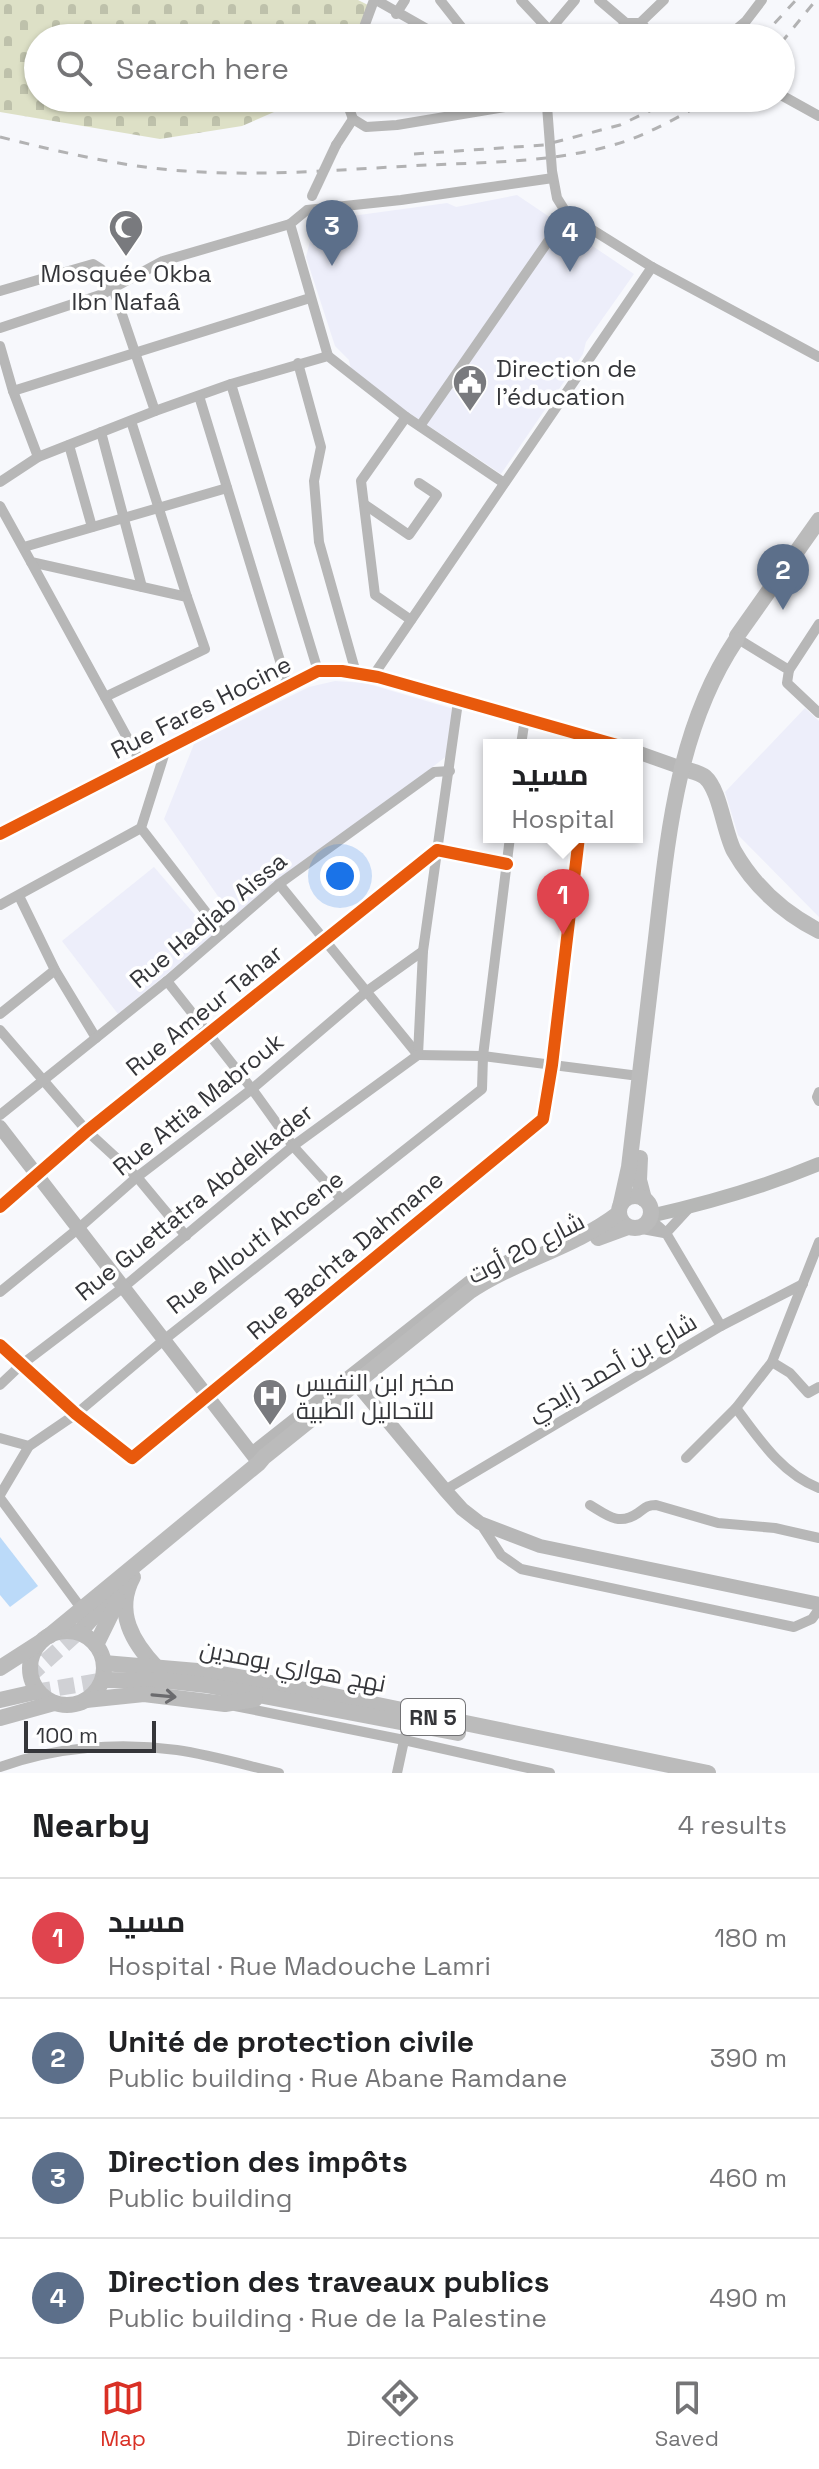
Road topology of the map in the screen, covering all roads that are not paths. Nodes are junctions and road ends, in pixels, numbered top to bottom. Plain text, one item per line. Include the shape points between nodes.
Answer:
1 (375, 0) edge
2 (405, 0) edge
3 (440, 0) edge
4 (521, 0) edge
5 (575, 0) edge
6 (599, 0) edge
7 (664, 0) edge
8 (762, 0) edge
9 (396, 14) junction
10 (626, 23) joint
11 (640, 23) joint
12 (366, 24) edge
13 (416, 24) edge
14 (459, 24) edge
15 (539, 24) edge
16 (555, 24) edge
17 (742, 24) edge
18 (795, 103) edge
19 (350, 112) edge
20 (472, 112) edge
21 (551, 112) edge
22 (819, 116) edge
23 (353, 119) junction
24 (553, 175) junction
25 (307, 210) junction
26 (567, 214) junction
27 (290, 224) junction
28 (652, 267) junction
29 (113, 288) junction
30 (0, 291) edge
31 (310, 298) junction
32 (0, 328) edge
33 (0, 346) edge
34 (136, 353) junction
35 (328, 356) junction
36 (819, 357) edge
37 (298, 363) junction
38 (231, 384) junction
39 (13, 391) junction
40 (199, 396) junction
41 (155, 411) junction
42 (406, 417) junction
43 (131, 421) junction
44 (420, 426) junction
45 (101, 432) junction
46 (69, 445) junction
47 (38, 457) junction
48 (0, 482) edge
49 (419, 483) dead end
50 (504, 483) junction
51 (227, 488) junction
52 (364, 504) junction
53 (0, 506) edge
54 (159, 506) junction
55 (124, 518) junction
56 (819, 520) edge
57 (92, 527) junction
58 (819, 532) edge
59 (24, 547) junction
60 (31, 562) junction
61 (142, 587) junction
62 (187, 597) junction
63 (411, 620) junction
64 (819, 624) edge
65 (740, 640) junction
66 (789, 670) junction
67 (318, 671) junction
68 (356, 673) junction
69 (373, 676) junction
70 (288, 687) junction
71 (105, 697) junction
72 (458, 702) junction
73 (819, 713) edge
74 (525, 718) junction
75 (522, 739) edge
76 (587, 739) edge
77 (165, 752) junction
78 (643, 754) edge
79 (141, 763) junction
80 (686, 770) junction
81 (450, 771) junction
82 (141, 828) junction
83 (0, 834) edge
84 (509, 843) edge
85 (578, 843) edge
86 (437, 850) junction
87 (507, 864) junction
88 (279, 884) junction
89 (19, 896) junction
90 (0, 905) edge
91 (819, 931) edge
92 (222, 933) junction
93 (325, 941) junction
94 (423, 951) junction
95 (55, 970) junction
96 (167, 981) junction
97 (367, 991) junction
98 (0, 1014) edge
99 (0, 1030) edge
100 (209, 1035) junction
101 (96, 1038) junction
102 (418, 1055) junction
103 (483, 1056) junction
104 (552, 1065) junction
105 (639, 1076) junction
106 (44, 1078) junction
107 (252, 1089) junction
108 (819, 1092) edge
109 (819, 1101) edge
110 (0, 1115) edge
111 (0, 1127) edge
112 (87, 1131) junction
113 (293, 1146) junction
114 (819, 1164) edge
115 (38, 1176) junction
116 (137, 1177) junction
117 (341, 1199) junction
118 (0, 1207) edge
119 (689, 1208) junction
120 (637, 1214) junction
121 (79, 1228) junction
122 (666, 1233) junction
123 (186, 1236) junction
124 (819, 1242) edge
125 (803, 1284) junction
126 (125, 1286) junction
127 (0, 1292) edge
128 (721, 1326) junction
129 (165, 1339) junction
130 (0, 1345) edge
131 (772, 1362) junction
132 (21, 1365) junction
133 (356, 1383) junction
134 (0, 1385) edge
135 (819, 1387) edge
136 (207, 1397) junction
137 (736, 1408) junction
138 (76, 1414) junction
139 (0, 1438) edge
140 (29, 1446) junction
141 (255, 1458) junction
142 (686, 1458) dead end
143 (819, 1488) edge
144 (445, 1490) junction
145 (0, 1496) edge
146 (590, 1505) dead end
147 (480, 1523) junction
148 (170, 1536) junction
149 (819, 1538) edge
150 (134, 1576) junction
151 (819, 1607) edge
152 (81, 1608) junction
153 (84, 1627) tunnel mouth
154 (45, 1639) junction
155 (96, 1645) junction
156 (0, 1668) edge
157 (157, 1668) junction
158 (104, 1672) junction
159 (0, 1693) edge
160 (269, 1697) junction
161 (0, 1700) edge
162 (86, 1700) junction
163 (54, 1703) junction
164 (225, 1704) junction
165 (0, 1718) edge
166 (406, 1732) junction
167 (0, 1767) edge
168 (236, 1768) edge
169 (279, 1773) edge
170 (397, 1773) edge
171 (550, 1773) edge
172 (652, 1773) edge
173 (708, 1773) edge

1 - 9 street
1 - 12 street
2 - 9 street
3 - 14 street
4 - 15 street
5 - 16 street
6 - 10 street
7 - 11 street
8 - 17 street
9 - 13 street
10 - 11 street
18 - 22 street
19 - 23 street
20 - 23 street via 366,127
21 - 24 street
23 - 25 street, bridge
24 - 25 street
24 - 26 street via 557,198
25 - 27 street
26 - 28 street
26 - 44 street
27 - 29 street via 163,261
27 - 31 street
28 - 36 street
28 - 50 street
29 - 30 street via 93,264
29 - 32 street
29 - 34 street
31 - 34 street
31 - 35 street
33 - 39 street
34 - 39 street
34 - 41 street
35 - 37 street
35 - 42 street
37 - 38 street
37 - 68 street via 321,447 314,481 319,542
38 - 40 street
38 - 67 street
39 - 47 street
40 - 41 street
40 - 51 street
41 - 43 street
42 - 44 street
42 - 52 street via 361,481
43 - 45 street
43 - 54 street
44 - 50 street
45 - 46 street
45 - 55 street
46 - 47 street
46 - 57 street
47 - 48 street
49 - 52 street via 437,495 409,535
50 - 63 street
51 - 54 street
51 - 70 street
52 - 63 street via 375,595
53 - 59 street
54 - 55 street
54 - 62 street
55 - 57 street
55 - 61 street
56 - 65 main road
57 - 59 street
58 - 65 main road
59 - 60 street
60 - 61 street
60 - 71 street
61 - 62 street
62 - 71 street via 205,649
63 - 69 street
64 - 66 street
65 - 66 street
65 - 80 main road
66 - 73 street via 787,683
67 - 68 street, Rue Fares Hocine
67 - 70 street, Rue Fares Hocine
68 - 69 street, Rue Fares Hocine
69 - 72 street, Rue Fares Hocine
70 - 77 street, Rue Fares Hocine
71 - 79 street
72 - 74 street, Rue Fares Hocine
72 - 81 street
74 - 75 street
74 - 76 street, Rue Fares Hocine
77 - 79 street, Rue Fares Hocine
77 - 82 street
78 - 80 street
79 - 83 street, Rue Fares Hocine
80 - 91 main road via 711,785 730,842 751,876 781,906
80 - 105 main road via 672,812
80 - 120 main road via 654,1023
81 - 86 street
81 - 88 street, Rue Hadjab Aissa via 434,772
82 - 89 street
82 - 92 street
84 - 87 street
85 - 104 street, Rue Bachta Dahmane
86 - 87 street
86 - 93 street, Rue Ameur Tahar
86 - 94 street
87 - 103 street
88 - 92 street, Rue Hadjab Aissa
88 - 93 street
89 - 90 street
89 - 95 street
92 - 96 street, Rue Hadjab Aissa
93 - 97 street
93 - 100 street, Rue Ameur Tahar
94 - 97 street, Rue Attia Mabrouk
94 - 102 street
95 - 98 street
95 - 101 street
96 - 100 street
96 - 101 street, Rue Hadjab Aissa
97 - 102 street
97 - 107 street, Rue Attia Mabrouk
99 - 106 street
100 - 107 street
100 - 112 street, Rue Ameur Tahar
101 - 106 street, Rue Hadjab Aissa
102 - 103 street
102 - 113 street, Rue Guettatra Abdelkader
103 - 104 street
103 - 117 street, Rue Allouti Ahcene via 482,1089
104 - 105 street
104 - 136 street, Rue Bachta Dahmane via 543,1119
105 - 120 main road via 629,1167
106 - 110 street, Rue Hadjab Aissa
106 - 112 street
107 - 113 street
107 - 116 street, Rue Attia Mabrouk
108 - 109 street
111 - 115 street
112 - 115 street, Rue Ameur Tahar
112 - 116 street
113 - 117 street
113 - 123 street, Rue Guettatra Abdelkader
114 - 119 main road
115 - 118 street, Rue Ameur Tahar
115 - 121 street
116 - 121 street, Rue Attia Mabrouk
116 - 123 street
117 - 129 street, Rue Allouti Ahcene
119 - 120 main road
119 - 122 street
120 - 122 street
120 - 133 main road, شارع 20 أوت via 482,1294
120 - 133 main road, شارع 20 أوت via 469,1292
121 - 126 street
121 - 127 street, Rue Attia Mabrouk
122 - 128 street
123 - 126 street, Rue Guettatra Abdelkader
124 - 125 street
125 - 128 street, شارع بن أحمد زايدي
125 - 131 street
126 - 129 street
126 - 132 street, Rue Guettatra Abdelkader
128 - 144 street, شارع بن أحمد زايدي
129 - 136 street
129 - 138 street, Rue Allouti Ahcene
130 - 132 street
131 - 135 street via 808,1393
131 - 137 street
132 - 134 street, Rue Guettatra Abdelkader
132 - 138 street
133 - 141 main road, شارع 20 أوت via 264,1457
133 - 144 street
136 - 138 street, Rue Bachta Dahmane via 132,1458
136 - 141 street
137 - 142 street
137 - 143 street via 787,1468
138 - 140 street, Rue Allouti Ahcene
139 - 140 street
140 - 145 street
141 - 148 main road, شارع 20 أوت
144 - 147 street
145 - 152 street
146 - 149 street via 616,1520 656,1505 718,1523
147 - 151 street via 540,1546
147 - 151 street via 492,1546 521,1569 794,1627 812,1619
148 - 150 main road, شارع 20 أوت
148 - 152 main road, شارع 20 أوت
150 - 153 main road, شارع 20 أوت
150 - 155 main road
150 - 157 main road via 126,1606 129,1628
152 - 154 main road, شارع 20 أوت
154 - 155 main road via 69,1631
154 - 156 main road
154 - 163 main road via 34,1650 30,1671 37,1690
155 - 158 main road
157 - 158 main road, نهج هواري بومدين / RN 5
157 - 173 main road, نهج هواري بومدين / RN 5 via 256,1680
158 - 160 main road, نهج هواري بومدين / RN 5
158 - 162 main road
159 - 161 main road via 32,1684
160 - 164 main road
160 - 166 main road, نهج هواري بومدين / RN 5
162 - 163 main road
162 -> 164 main road via 144,1694
163 - 165 main road
164 - 166 street
166 - 170 street
166 - 171 street
166 - 172 main road, نهج هواري بومدين / RN 5 via 491,1739
167 - 168 street via 58,1751 111,1747 178,1750
168 - 169 street

